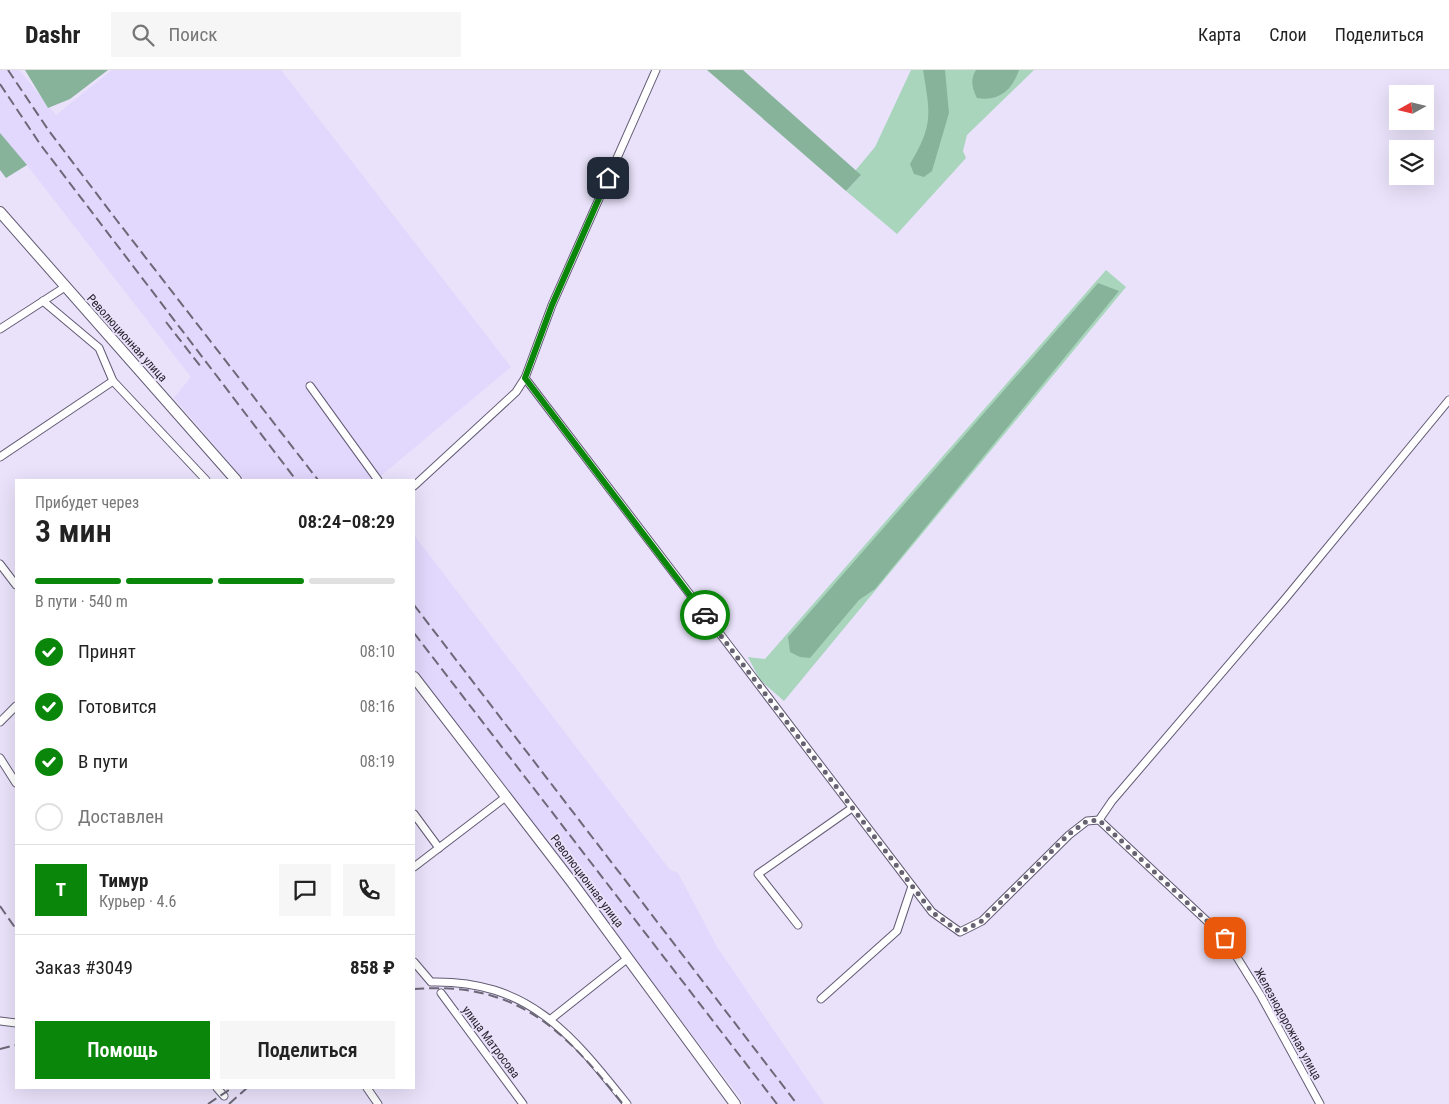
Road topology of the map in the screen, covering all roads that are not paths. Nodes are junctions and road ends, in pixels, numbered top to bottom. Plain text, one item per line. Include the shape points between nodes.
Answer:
1 (656, 70) edge
2 (0, 212) edge
3 (65, 287) junction
4 (43, 301) junction
5 (0, 329) edge
6 (525, 378) junction
7 (113, 381) junction
8 (310, 386) dead end
9 (1449, 400) edge
10 (0, 457) edge
11 (205, 479) edge
12 (234, 479) edge
13 (377, 479) edge
14 (415, 485) edge
15 (0, 564) edge
16 (15, 584) edge
17 (415, 678) edge
18 (15, 707) edge
19 (0, 722) edge
20 (0, 758) edge
21 (15, 781) edge
22 (507, 796) junction
23 (852, 808) junction
24 (415, 815) edge
25 (1099, 820) junction
26 (439, 848) junction
27 (415, 866) edge
28 (912, 886) junction
29 (798, 925) dead end
30 (628, 958) junction
31 (415, 963) edge
32 (441, 993) dead end
33 (821, 999) dead end
34 (551, 1019) junction
35 (0, 1021) edge
36 (15, 1023) edge
37 (218, 1089) edge
38 (368, 1089) edge
39 (224, 1096) dead end
40 (378, 1104) edge
41 (524, 1104) edge
42 (627, 1104) edge
43 (735, 1104) edge
44 (1320, 1104) edge

1 - 6 street via 552,305
2 - 3 main road, Революционная улица
3 - 4 street
3 - 12 main road, Революционная улица
4 - 5 street
4 - 7 street via 99,348
6 - 14 street via 516,392
6 - 23 street
7 - 10 street
7 - 11 street
8 - 13 street
9 - 25 street
15 - 16 street
17 - 22 main road, Революционная улица
18 - 19 street
20 - 21 street
22 - 26 street
22 - 30 main road, Революционная улица
23 - 28 street
23 - 29 street via 758,874
24 - 26 street
25 - 28 street via 1087,821 1069,834 982,921 960,932 932,912
25 - 44 street, Железнодорожная улица via 1225,938
26 - 27 street
28 - 33 street via 897,931
30 - 34 street
30 - 43 main road, Революционная улица
31 - 34 street via 431,982 454,982 504,992
32 - 41 street, улица Матросова
34 - 42 street via 581,1047
35 - 36 street
37 - 39 street
38 - 40 street

